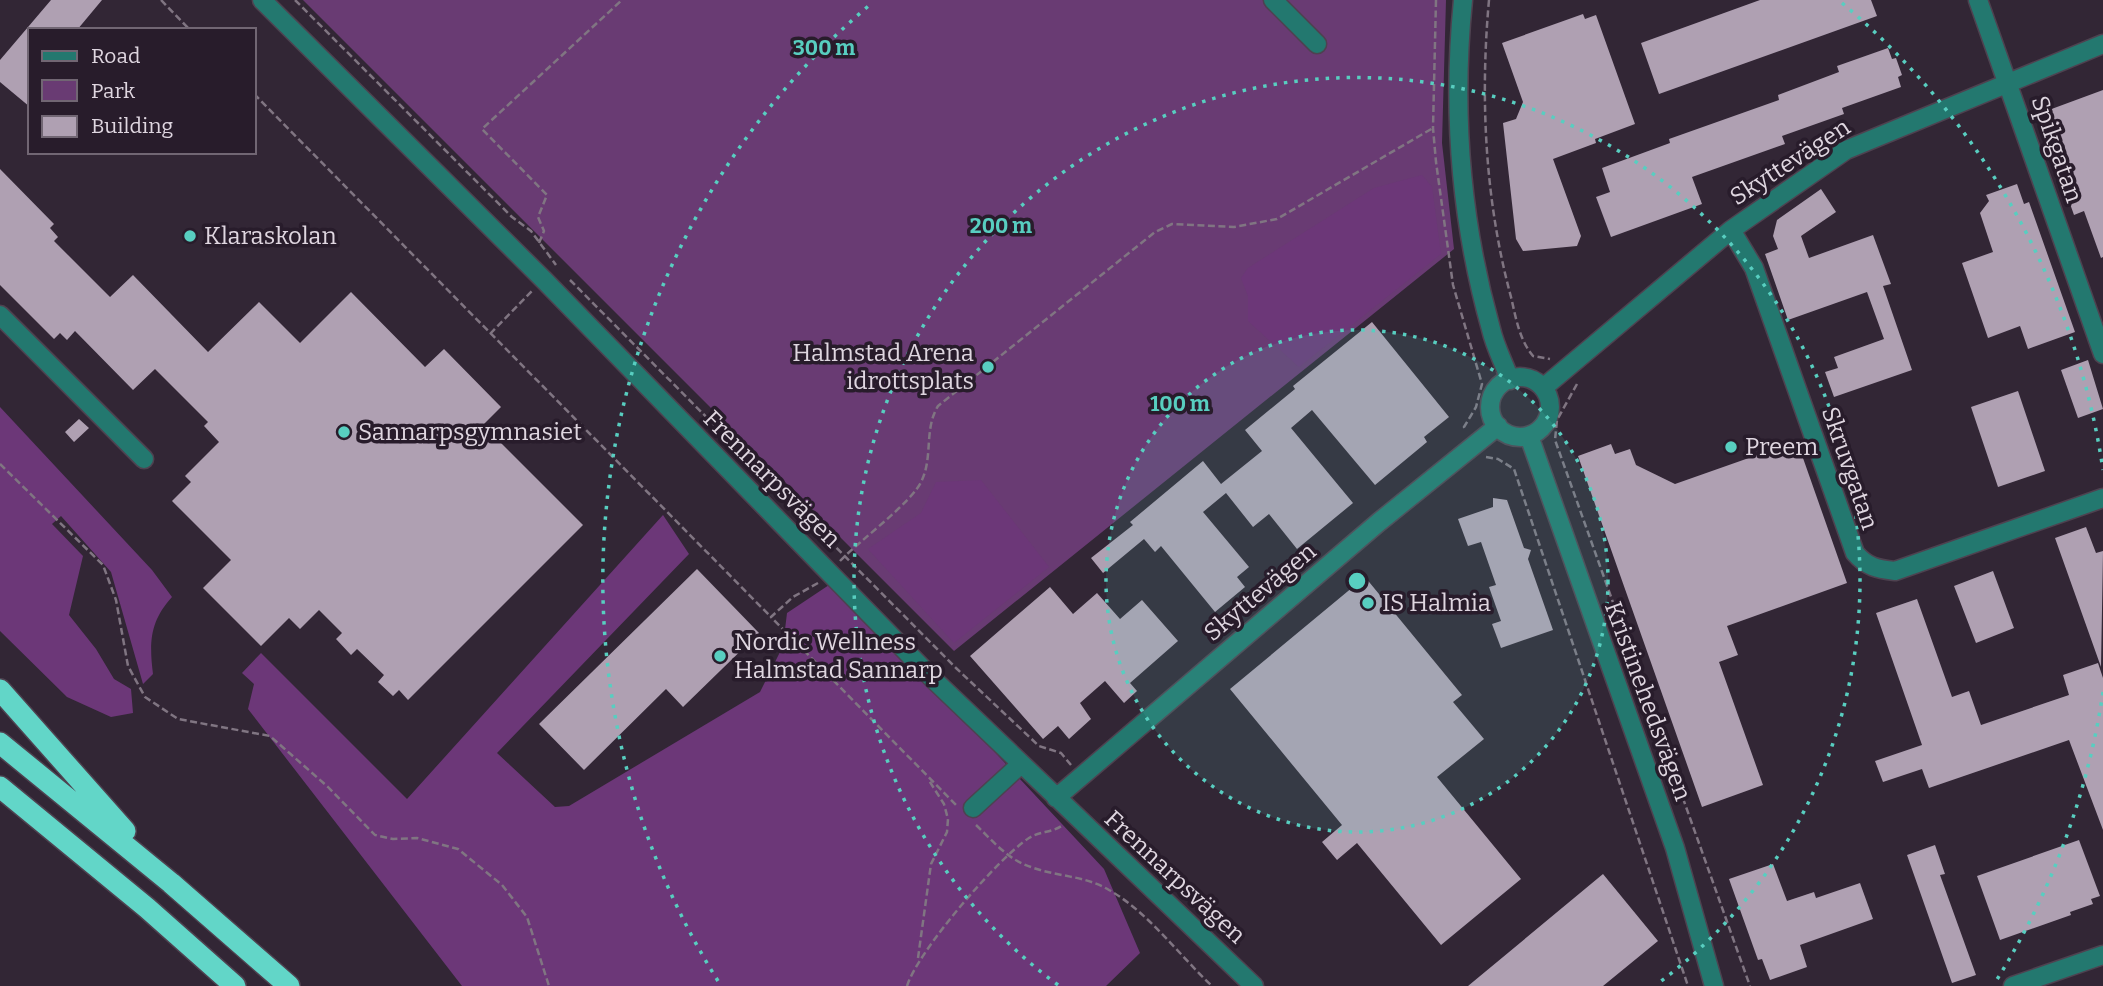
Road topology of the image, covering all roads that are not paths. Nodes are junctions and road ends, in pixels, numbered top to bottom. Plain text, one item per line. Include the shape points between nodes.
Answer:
1 (262, 0) edge
2 (1273, 0) edge
3 (1463, 0) edge
4 (1978, 0) edge
5 (1317, 44) dead end
6 (2103, 44) edge
7 (2007, 82) junction
8 (1731, 230) junction
9 (0, 315) edge
10 (2103, 354) edge
11 (1510, 380) junction
12 (1543, 388) junction
13 (1497, 426) junction
14 (1529, 436) junction
15 (144, 459) dead end
16 (2103, 498) edge
17 (0, 690) edge
18 (0, 743) edge
19 (1021, 764) junction
20 (0, 787) edge
21 (1056, 798) junction
22 (968, 813) road end
23 (171, 883) junction
24 (2103, 955) edge
25 (235, 986) edge
26 (289, 986) edge
27 (1254, 986) edge
28 (1714, 986) edge
29 (2013, 986) edge

1 - 19 street, Frennarpsvägen
2 - 5 street
3 - 11 street via 1459,150 1469,240 1491,331
4 - 7 street, Spikgatan
6 - 7 street, Skyttevägen
7 - 8 street, Skyttevägen via 1846,150
7 - 10 street, Spikgatan
8 - 12 street, Skyttevägen
8 - 16 street, Skruvgatan via 1754,268 1854,553 1862,561 1874,569 1895,571
9 - 15 street
11 - 12 street via 1528,379
11 - 13 street via 1499,387 1491,402
12 - 14 street via 1549,402 1548,417
13 - 14 street via 1512,435
13 - 21 street, Skyttevägen
14 - 28 street, Kristinehedsvägen via 1675,848
17 - 23 highway
18 - 23 highway
19 - 21 street, Frennarpsvägen
19 - 22 street
20 - 25 highway
21 - 27 street, Frennarpsvägen
23 - 26 highway
24 - 29 street

